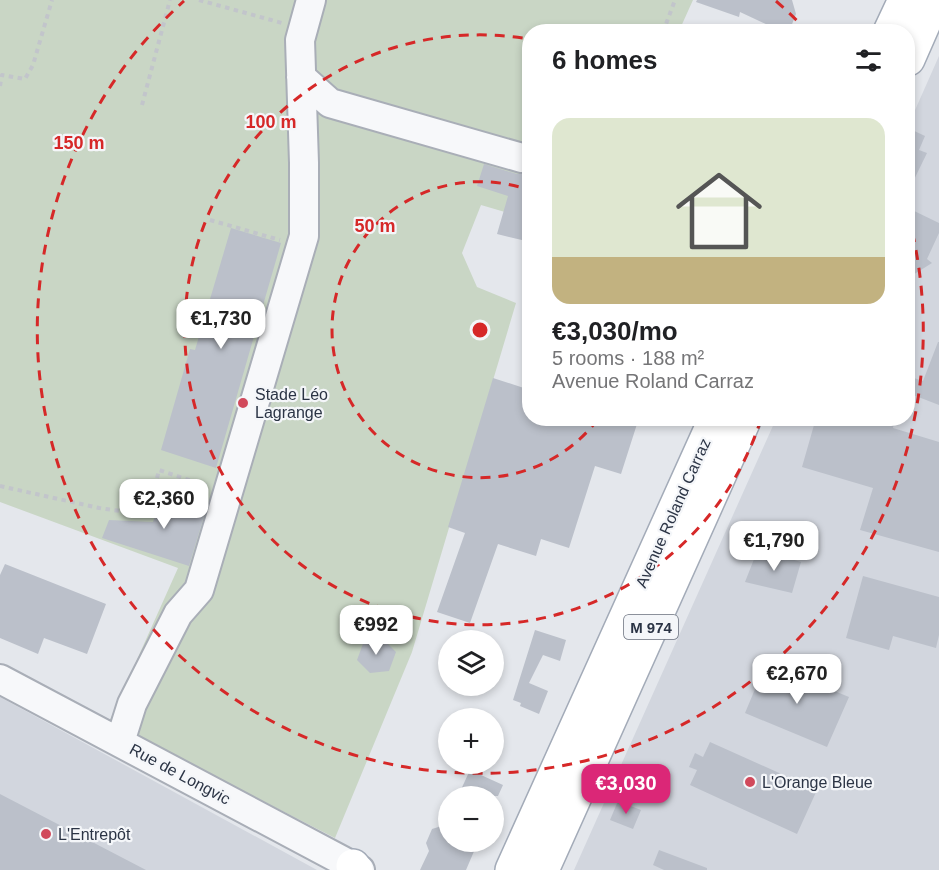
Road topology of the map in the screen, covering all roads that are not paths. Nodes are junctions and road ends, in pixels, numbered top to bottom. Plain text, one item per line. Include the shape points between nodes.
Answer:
1 (310, 0) edge
2 (904, 0) edge
3 (934, 0) edge
4 (894, 24) edge
5 (915, 43) edge
6 (301, 77) junction
7 (522, 158) edge
8 (712, 426) edge
9 (742, 426) edge
10 (0, 679) edge
11 (120, 742) junction
12 (357, 869) edge
13 (512, 870) edge
14 (542, 870) edge

1 - 6 street via 300,40
2 - 4 main road
3 - 5 main road
6 - 7 street via 330,103
6 - 11 street via 304,236 199,590 177,614 132,704
8 - 13 main road, Avenue Roland Carraz / M 974
9 - 14 main road, Avenue Roland Carraz / M 974
10 - 11 street, Rue de Longvic
11 - 12 street, Rue de Longvic

